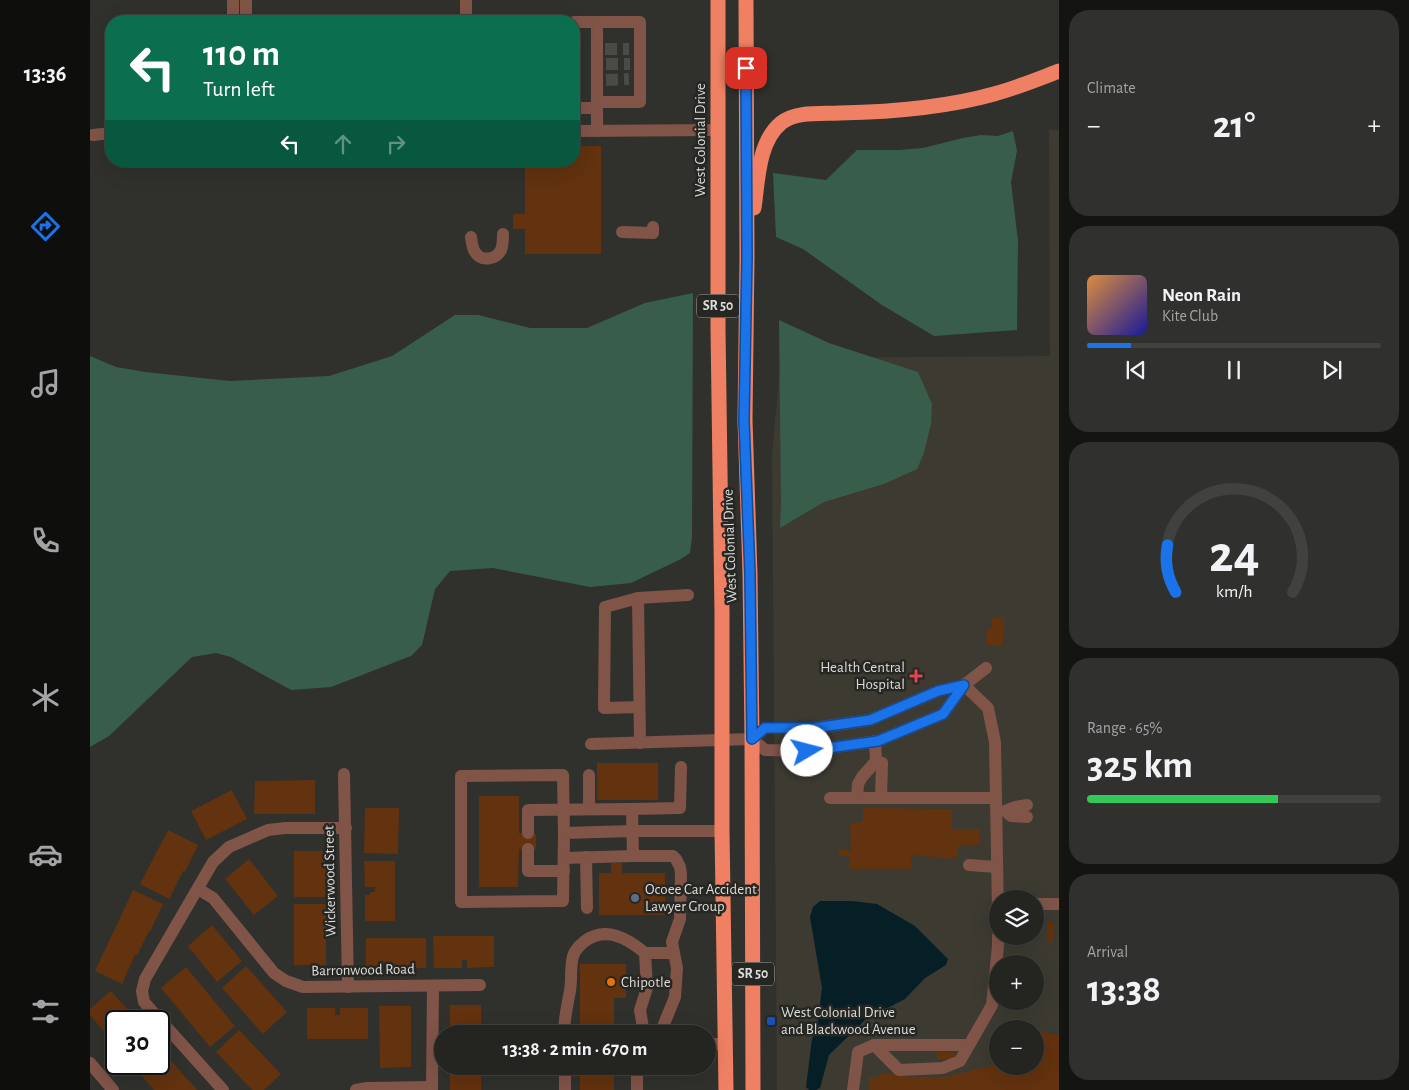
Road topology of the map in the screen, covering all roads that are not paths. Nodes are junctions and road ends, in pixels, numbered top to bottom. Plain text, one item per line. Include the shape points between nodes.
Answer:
1 (232, 0) edge
2 (246, 0) edge
3 (466, 0) edge
4 (718, 0) edge
5 (746, 0) edge
6 (233, 15) edge
7 (246, 15) edge
8 (466, 15) edge
9 (580, 22) edge
10 (597, 22) junction
11 (1059, 71) edge
12 (597, 105) junction
13 (580, 107) edge
14 (597, 130) junction
15 (717, 130) junction
16 (580, 131) edge
17 (105, 134) edge
18 (93, 135) dead end
19 (653, 228) dead end
20 (622, 232) dead end
21 (504, 234) dead end
22 (471, 237) dead end
23 (747, 257) junction
24 (688, 595) dead end
25 (638, 598) junction
26 (986, 668) dead end
27 (964, 685) junction
28 (639, 707) junction
29 (752, 739) junction
30 (722, 740) junction
31 (640, 742) junction
32 (875, 742) junction
33 (591, 744) dead end
34 (876, 761) junction
35 (681, 767) dead end
36 (344, 774) dead end
37 (589, 775) dead end
38 (830, 798) dead end
39 (857, 798) junction
40 (881, 798) junction
41 (999, 806) junction
42 (564, 809) junction
43 (589, 809) junction
44 (632, 809) junction
45 (1028, 811) dead end
46 (346, 828) junction
47 (633, 831) junction
48 (722, 831) junction
49 (528, 833) dead end
50 (564, 833) junction
51 (528, 849) dead end
52 (633, 856) junction
53 (586, 857) junction
54 (564, 858) junction
55 (969, 865) dead end
56 (996, 867) junction
57 (564, 871) junction
58 (198, 889) junction
59 (997, 890) edge
60 (1044, 904) edge
61 (1059, 904) edge
62 (587, 908) dead end
63 (998, 945) edge
64 (645, 953) junction
65 (674, 953) junction
66 (480, 985) dead end
67 (433, 986) junction
68 (348, 987) junction
69 (564, 1025) edge
70 (642, 1025) edge
71 (664, 1025) edge
72 (716, 1044) edge
73 (725, 1044) junction
74 (874, 1045) junction
75 (969, 1045) junction
76 (90, 1063) edge
77 (565, 1075) edge
78 (637, 1075) edge
79 (432, 1088) edge
80 (114, 1090) edge
81 (223, 1090) edge
82 (356, 1090) edge
83 (565, 1090) edge
84 (637, 1090) edge
85 (726, 1090) edge
86 (753, 1090) edge
87 (853, 1090) edge

1 - 6 street
2 - 7 street
3 - 8 street
4 - 15 highway, West Colonial Drive / SR 50
5 - 23 highway, West Colonial Drive / SR 50
9 - 10 street
10 - 12 street via 602,64
10 - 12 street via 640,22 634,49 640,102
11 - 23 highway via 994,94 942,105 887,112 805,115 785,120 766,142
12 - 13 street
12 - 14 street
14 - 15 street via 623,137
14 - 16 street
15 - 30 highway, West Colonial Drive / SR 50
17 - 18 street
19 - 20 street via 653,233
21 - 22 street via 497,256 485,259 475,253
23 - 29 highway, West Colonial Drive / SR 50 via 745,458
24 - 25 street
25 - 28 street
25 - 28 street via 605,607 604,708
26 - 27 street
27 - 29 street via 938,691 870,720 814,728 765,728
27 - 32 street via 943,714
27 - 41 street via 988,708 995,742
28 - 31 street
29 - 30 street
29 - 32 street via 765,750 799,751
29 - 86 highway, West Colonial Drive / SR 50
30 - 31 street
30 - 48 highway, West Colonial Drive / SR 50
31 - 33 street
32 - 34 street
34 - 39 street via 858,784
34 - 40 street via 882,764
35 - 44 street via 680,808
36 - 46 street, Wickerwood Street
37 - 43 street
38 - 39 street
39 - 40 street
40 - 41 street
41 - 45 street
41 - 56 street
42 - 43 street
42 - 49 street via 528,810
42 - 50 street
42 - 57 street via 563,775 461,776 461,902 563,902
43 - 44 street
44 - 47 street
46 - 58 street via 268,830 229,847 213,862
46 - 68 street, Wickerwood Street
47 - 48 street
47 - 50 street
47 - 52 street
48 - 73 highway, West Colonial Drive / SR 50
50 - 54 street
51 - 57 street via 528,871
52 - 53 street
52 - 65 street via 673,856 680,867 680,920 672,942
53 - 54 street
53 - 62 street
54 - 57 street
55 - 56 street
56 - 59 street
58 - 68 street, Barronwood Road via 213,898 274,973 286,981 303,987
58 - 81 street via 145,979 142,991 144,1002
60 - 61 street
63 - 75 street via 992,1005
64 - 65 street
64 - 69 street via 624,938 608,934 592,937 578,947 573,954
64 - 70 street via 647,988 640,1010
65 - 71 street via 677,968 675,997
66 - 67 street, Barronwood Road
67 - 68 street, Barronwood Road
67 - 79 street
72 - 73 street
73 - 85 highway, West Colonial Drive / SR 50
74 - 75 street
74 - 75 street via 899,1070 943,1068 960,1061
74 - 87 street via 858,1052
76 - 80 street
77 - 83 street
78 - 84 street
79 - 82 street

